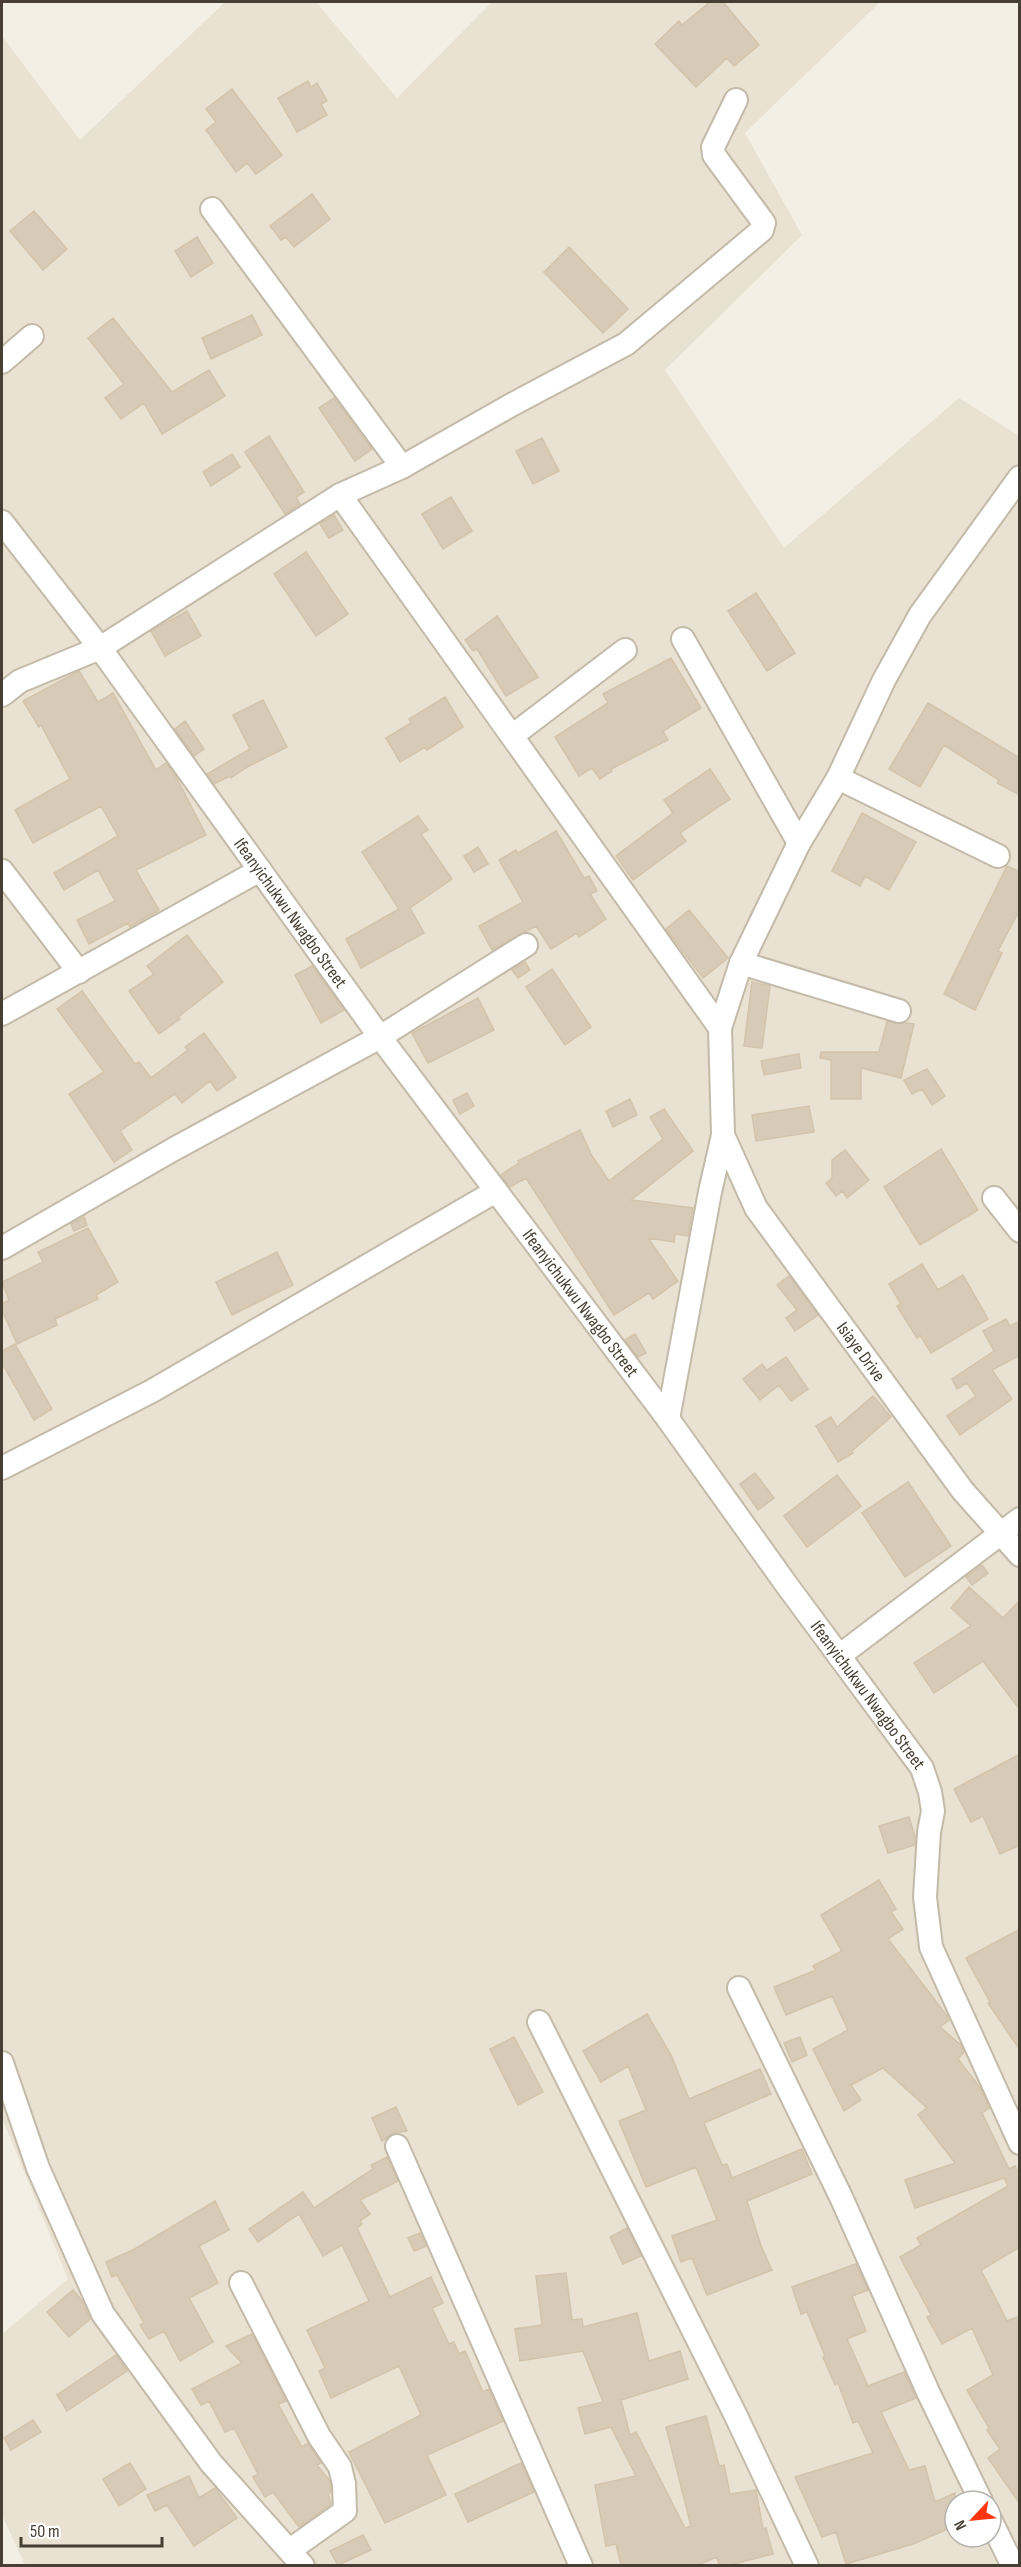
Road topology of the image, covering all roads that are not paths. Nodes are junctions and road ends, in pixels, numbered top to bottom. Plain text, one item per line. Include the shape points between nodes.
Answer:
1 (736, 100) dead end
2 (212, 209) dead end
3 (32, 336) dead end
4 (2, 362) edge
5 (402, 467) junction
6 (1020, 477) edge
7 (340, 495) junction
8 (2, 522) edge
9 (683, 639) dead end
10 (100, 648) junction
11 (625, 650) dead end
12 (2, 695) edge
13 (512, 736) junction
14 (838, 778) junction
15 (799, 843) junction
16 (998, 856) dead end
17 (260, 870) junction
18 (2, 871) edge
19 (526, 945) dead end
20 (741, 963) junction
21 (79, 972) junction
22 (899, 1011) dead end
23 (2, 1014) edge
24 (720, 1028) junction
25 (380, 1037) junction
26 (723, 1135) junction
27 (496, 1191) junction
28 (994, 1198) dead end
29 (1020, 1231) edge
30 (2, 1248) edge
31 (668, 1419) junction
32 (2, 1468) edge
33 (1020, 1519) edge
34 (999, 1534) junction
35 (1020, 1555) edge
36 (839, 1656) junction
37 (739, 1988) dead end
38 (539, 2022) dead end
39 (2, 2064) edge
40 (1020, 2143) edge
41 (396, 2146) dead end
42 (241, 2283) dead end
43 (975, 2489) edge
44 (1003, 2545) edge
45 (297, 2558) edge
46 (581, 2565) edge
47 (807, 2565) edge
48 (1013, 2565) edge

1 - 5 street via 713,147 714,155 764,223 762,230 626,344
2 - 5 street
3 - 4 street
5 - 7 street
6 - 14 street via 920,615
7 - 10 street
7 - 13 street
8 - 10 street, Ifeanyichukwu Nwagbo Street
9 - 15 street
10 - 12 street via 20,681
10 - 17 street, Ifeanyichukwu Nwagbo Street
11 - 13 street
13 - 24 street
14 - 15 street
14 - 16 street
15 - 20 street
17 - 21 street
17 - 25 street, Ifeanyichukwu Nwagbo Street
18 - 21 street
19 - 25 street
20 - 22 street
20 - 24 street
21 - 23 street
24 - 26 street
25 - 27 street, Ifeanyichukwu Nwagbo Street
25 - 30 street
26 - 31 street
26 - 34 street, Isiaye Drive via 756,1208 963,1491
27 - 31 street, Ifeanyichukwu Nwagbo Street
27 - 32 street via 152,1391
28 - 29 street
31 - 36 street, Ifeanyichukwu Nwagbo Street
33 - 34 street
34 - 35 street, Isiaye Drive
34 - 36 street
36 - 40 street, Ifeanyichukwu Nwagbo Street via 922,1768 933,1811 925,1898 931,1947
37 - 43 street via 841,2197
38 - 47 street
39 - 45 street via 38,2168 103,2314 211,2463
41 - 46 street
42 - 45 street via 319,2436 340,2467 344,2484 345,2511
44 - 48 street

